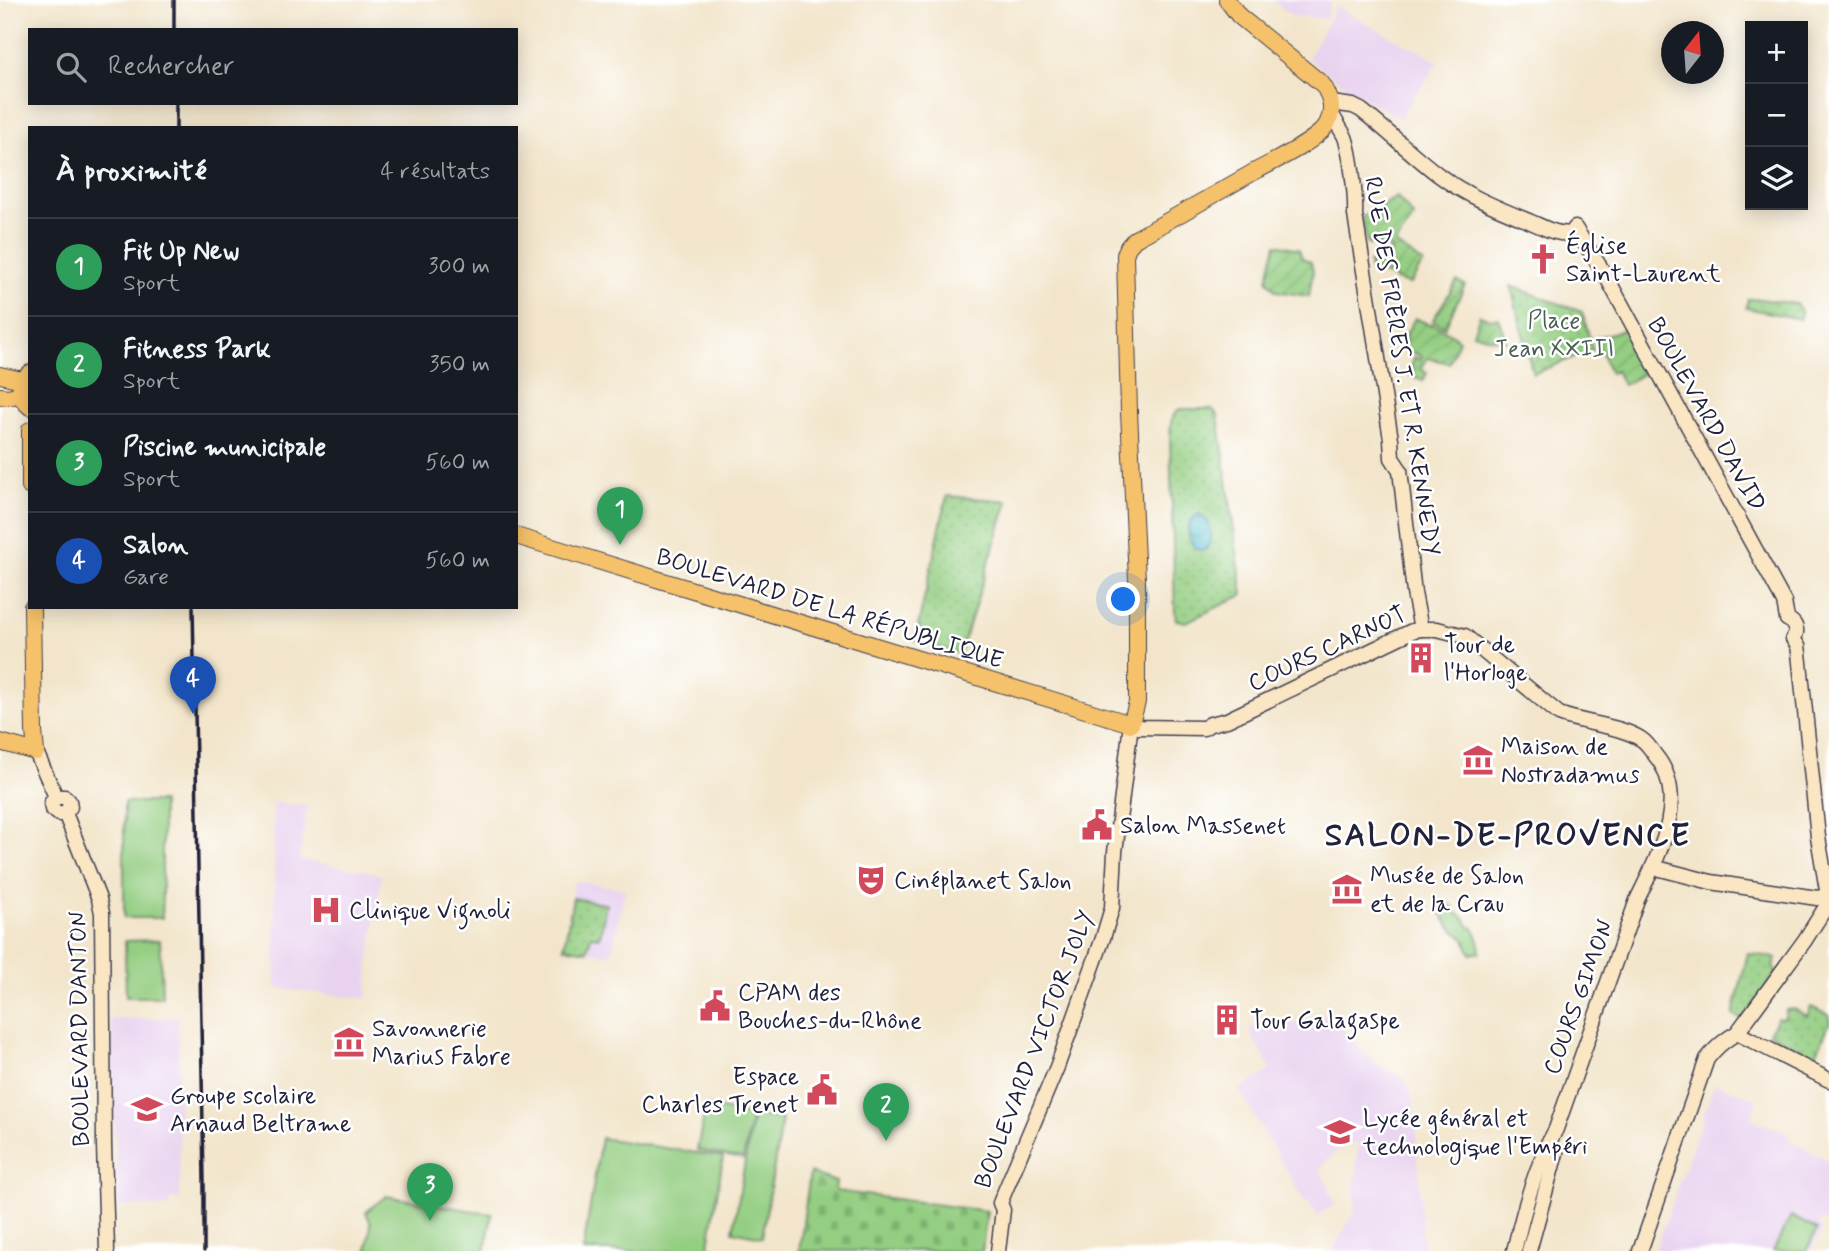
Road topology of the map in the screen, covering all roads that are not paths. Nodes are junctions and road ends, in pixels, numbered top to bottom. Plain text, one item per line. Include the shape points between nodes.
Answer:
1 (1227, 0) edge
2 (1331, 108) junction
3 (0, 375) edge
4 (25, 388) edge
5 (0, 396) edge
6 (518, 537) edge
7 (32, 609) edge
8 (1421, 629) junction
9 (1465, 636) joint
10 (1131, 724) junction
11 (0, 742) edge
12 (36, 752) junction
13 (1653, 867) junction
14 (1828, 896) edge
15 (1737, 1032) junction
16 (1829, 1080) edge
17 (1548, 1143) junction
18 (107, 1251) edge
19 (998, 1251) edge
20 (1514, 1251) edge
21 (1529, 1251) edge
22 (1640, 1251) edge

1 - 2 main road via 1239,16 1322,83
2 - 8 street, RUE DES FRÈRES J. ET R. KENNEDY via 1347,147
2 - 10 main road via 1321,133 1128,247 1137,617 1137,702
2 - 14 street, BOULEVARD DAVID via 1361,110 1459,189 1556,232 1572,233 1575,228 1606,276 1784,602 1787,619 1796,627 1793,639 1798,646
3 - 4 main road
4 - 5 main road via 9,397
6 - 10 main road, BOULEVARD DE LA RÉPUBLIQUE
7 - 12 main road
8 - 9 street, COURS CARNOT
8 - 10 street, COURS CARNOT via 1227,720 1210,724 1204,720 1136,719
9 - 13 street, COURS GIMON via 1559,714 1642,739 1659,759 1671,799
10 - 19 street, BOULEVARD VICTOR JOLY via 1112,908 1057,1067 1000,1203
11 - 12 main road
12 - 18 street, BOULEVARD DANTON via 56,797 69,801 65,813 102,913
13 - 14 street via 1711,881
13 - 17 street, COURS GIMON
14 - 15 street via 1827,906 1805,940
15 - 16 street
15 - 22 street via 1707,1059
17 - 20 street, COURS GIMON via 1523,1210
17 - 21 street, COURS GIMON via 1556,1153

